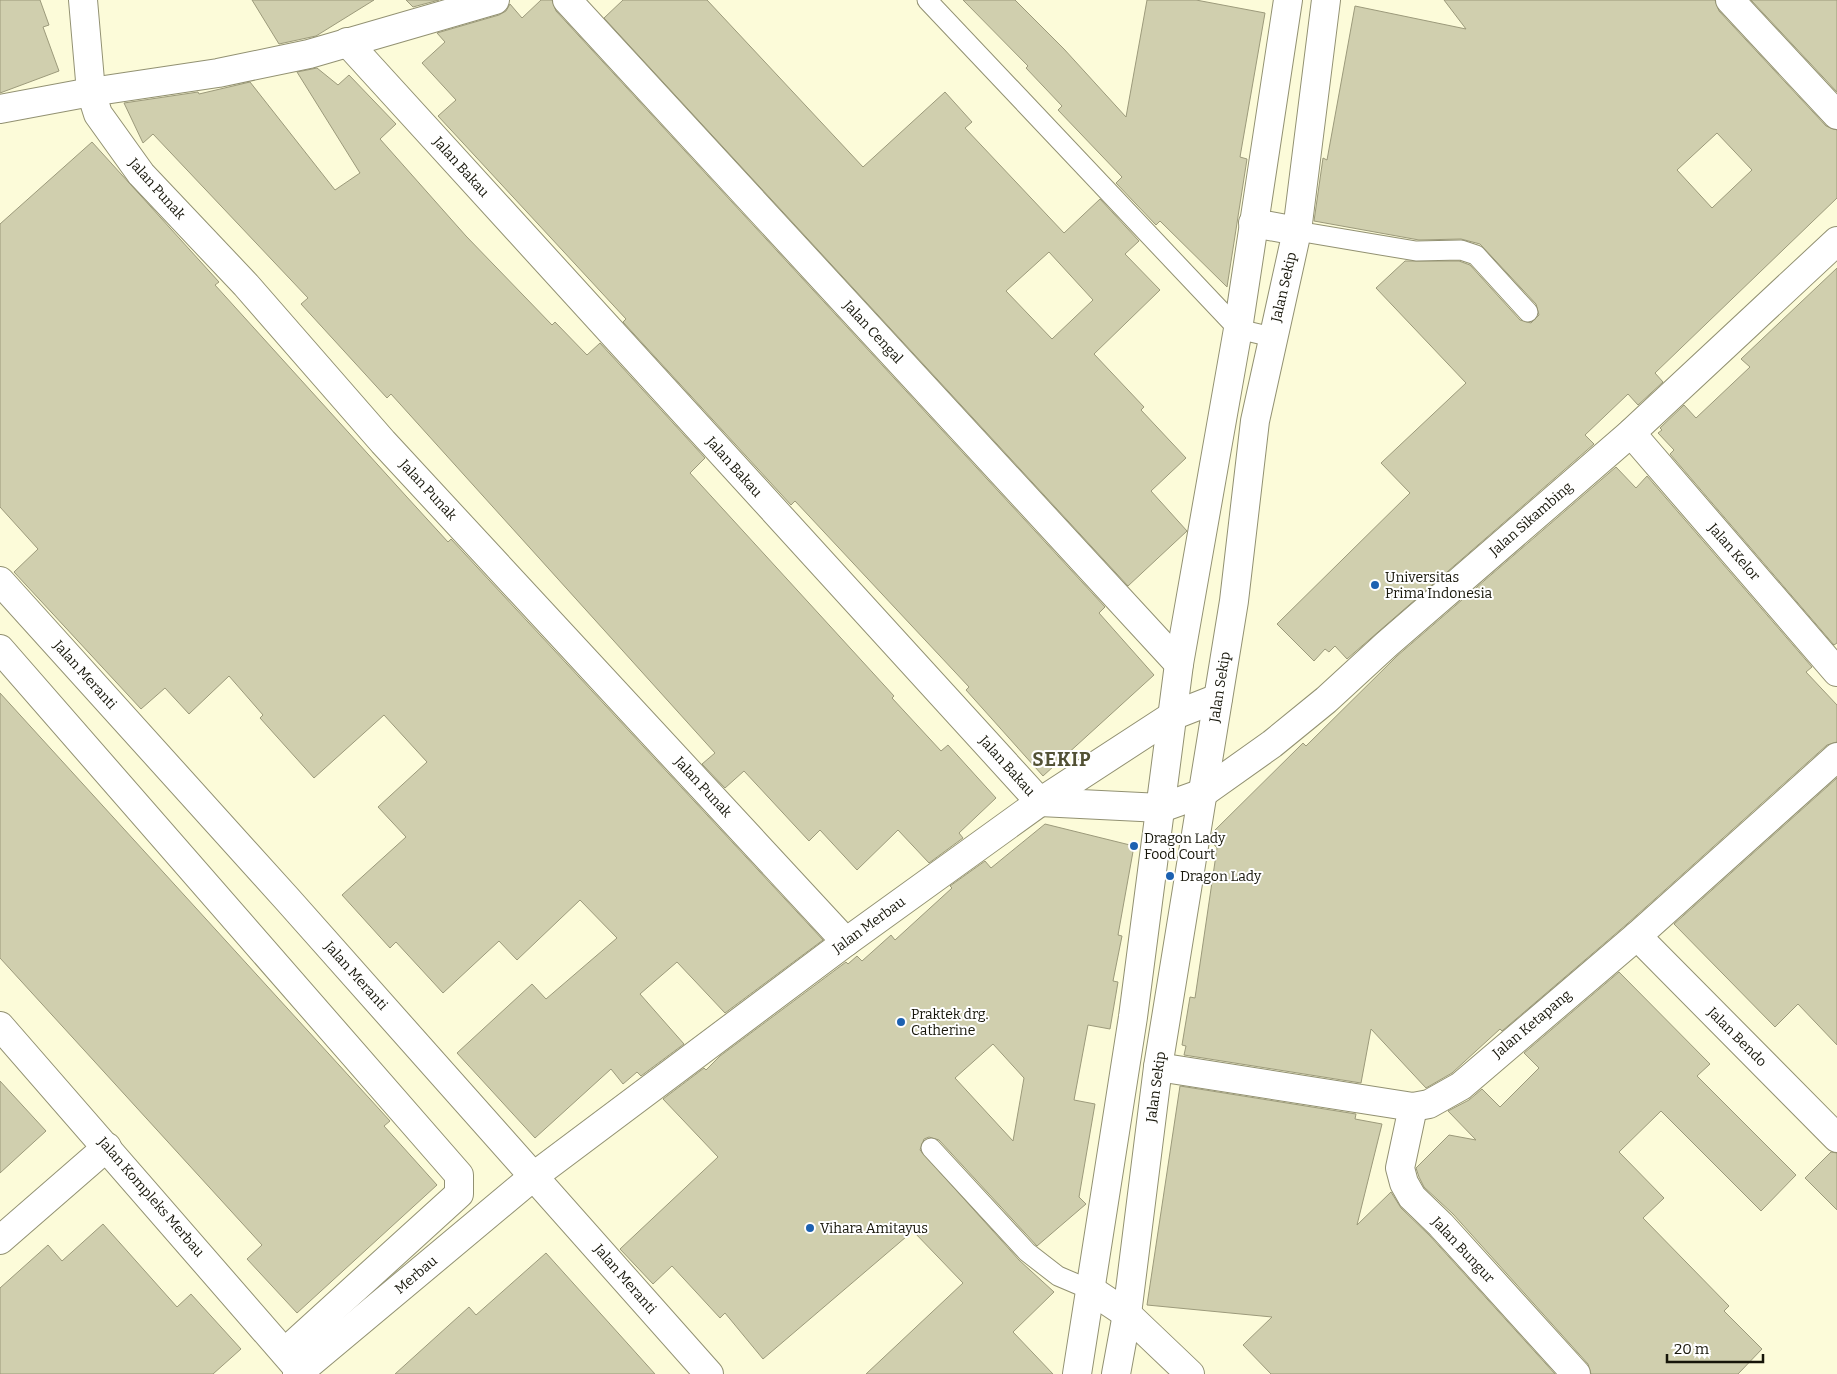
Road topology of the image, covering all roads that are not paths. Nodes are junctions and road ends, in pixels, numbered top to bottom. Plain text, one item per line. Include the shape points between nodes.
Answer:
1 (83, 0) edge
2 (495, 0) edge
3 (567, 0) edge
4 (927, 0) edge
5 (1288, 0) edge
6 (1326, 0) edge
7 (1730, 0) edge
8 (347, 42) junction
9 (91, 92) junction
10 (0, 109) edge
11 (1837, 115) edge
12 (1253, 222) junction
13 (1297, 231) junction
14 (1837, 241) edge
15 (1528, 312) dead end
16 (1238, 329) junction
17 (1272, 337) junction
18 (1631, 433) junction
19 (0, 581) edge
20 (0, 649) edge
21 (1179, 664) junction
22 (1837, 672) edge
23 (1218, 698) junction
24 (1172, 716) junction
25 (1837, 757) edge
26 (1202, 793) junction
27 (1040, 802) junction
28 (1161, 808) junction
29 (1637, 936) junction
30 (846, 942) junction
31 (0, 1026) edge
32 (1158, 1067) junction
33 (1413, 1107) junction
34 (1837, 1137) edge
35 (107, 1146) junction
36 (931, 1148) dead end
37 (534, 1176) junction
38 (0, 1240) edge
39 (1091, 1290) junction
40 (1127, 1314) junction
41 (294, 1366) edge
42 (709, 1374) edge
43 (1077, 1374) edge
44 (1116, 1374) edge
45 (1190, 1374) edge
46 (1576, 1374) edge

1 - 9 street, Jalan Punak
2 - 8 street
3 - 21 street, Jalan Cengal
4 - 16 lane
5 - 12 street
6 - 13 street, Jalan Sekip
7 - 11 street
8 - 9 street via 309,54 218,73
8 - 27 street, Jalan Bakau
9 - 10 street
9 - 30 street, Jalan Punak via 98,114 141,174 246,285 383,442
12 - 13 street
12 - 16 street
13 - 15 lane via 1416,251 1461,250 1476,255
13 - 17 street, Jalan Sekip
14 - 18 street, Jalan Sikambing
16 - 17 lane
16 - 21 street
17 - 23 street, Jalan Sekip via 1255,421 1234,601
18 - 22 street, Jalan Kelor
18 - 26 street, Jalan Sikambing via 1326,700 1272,744
19 - 37 street, Jalan Meranti
20 - 41 street via 459,1175 459,1194
21 - 24 street
23 - 24 street, Jalan Merbau
23 - 26 street, Jalan Sekip
24 - 27 street, Jalan Merbau
24 - 28 street
25 - 29 street, Jalan Ketapang
26 - 28 street, Jalan Sikambing
26 - 32 street, Jalan Sekip
27 - 28 street, Jalan Bakau
27 - 30 street, Jalan Merbau
28 - 39 street
29 - 33 street, Jalan Ketapang via 1461,1086 1429,1104
29 - 34 street, Jalan Bendo
30 - 37 street, Jalan Merbau
31 - 35 street, Jalan Kompleks Merbau
32 - 33 street, Jalan Ketapang
32 - 40 street, Jalan Sekip
33 - 46 street, Jalan Bungur via 1400,1168 1412,1197 1441,1224
35 - 38 street
35 - 41 street, Jalan Kompleks Merbau
36 - 39 lane via 1027,1252 1058,1276
37 - 41 street, Merbau
37 - 42 street, Jalan Meranti
39 - 40 street
39 - 43 street
40 - 44 street, Jalan Sekip
40 - 45 street

